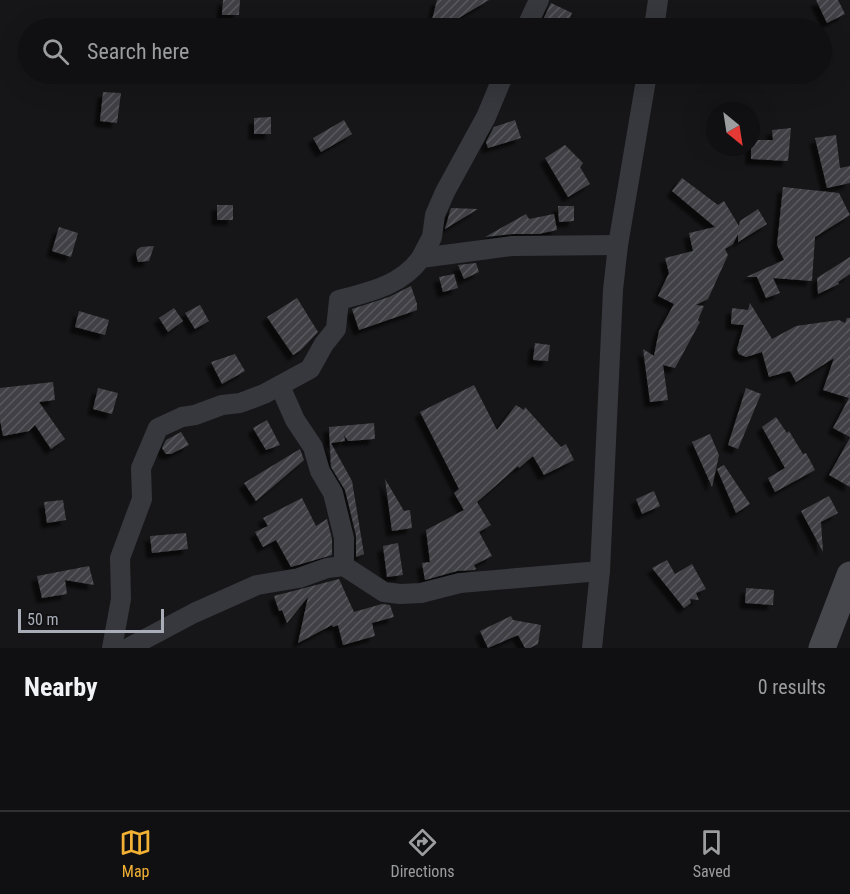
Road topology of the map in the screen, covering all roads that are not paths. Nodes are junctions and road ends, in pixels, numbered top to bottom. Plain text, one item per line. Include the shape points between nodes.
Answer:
1 (539, 0) edge
2 (658, 0) edge
3 (531, 18) edge
4 (655, 18) edge
5 (500, 84) edge
6 (645, 84) edge
7 (618, 245) junction
8 (421, 258) junction
9 (280, 386) junction
10 (344, 566) junction
11 (600, 571) junction
12 (850, 575) edge
13 (112, 648) edge
14 (128, 648) edge
15 (592, 648) edge
16 (822, 648) edge

1 - 3 street
2 - 4 street
5 - 8 street via 445,192 435,215 432,237
6 - 7 street
7 - 8 street via 512,246
7 - 11 street
8 - 9 street via 402,278 339,300 336,329 310,369
9 - 10 street via 333,493 344,538
9 - 13 street via 240,403 182,417 158,428 141,468 142,499 120,558 121,599
10 - 11 street via 384,592 400,594 460,583
10 - 14 street via 257,585
11 - 15 street
12 - 16 main road

